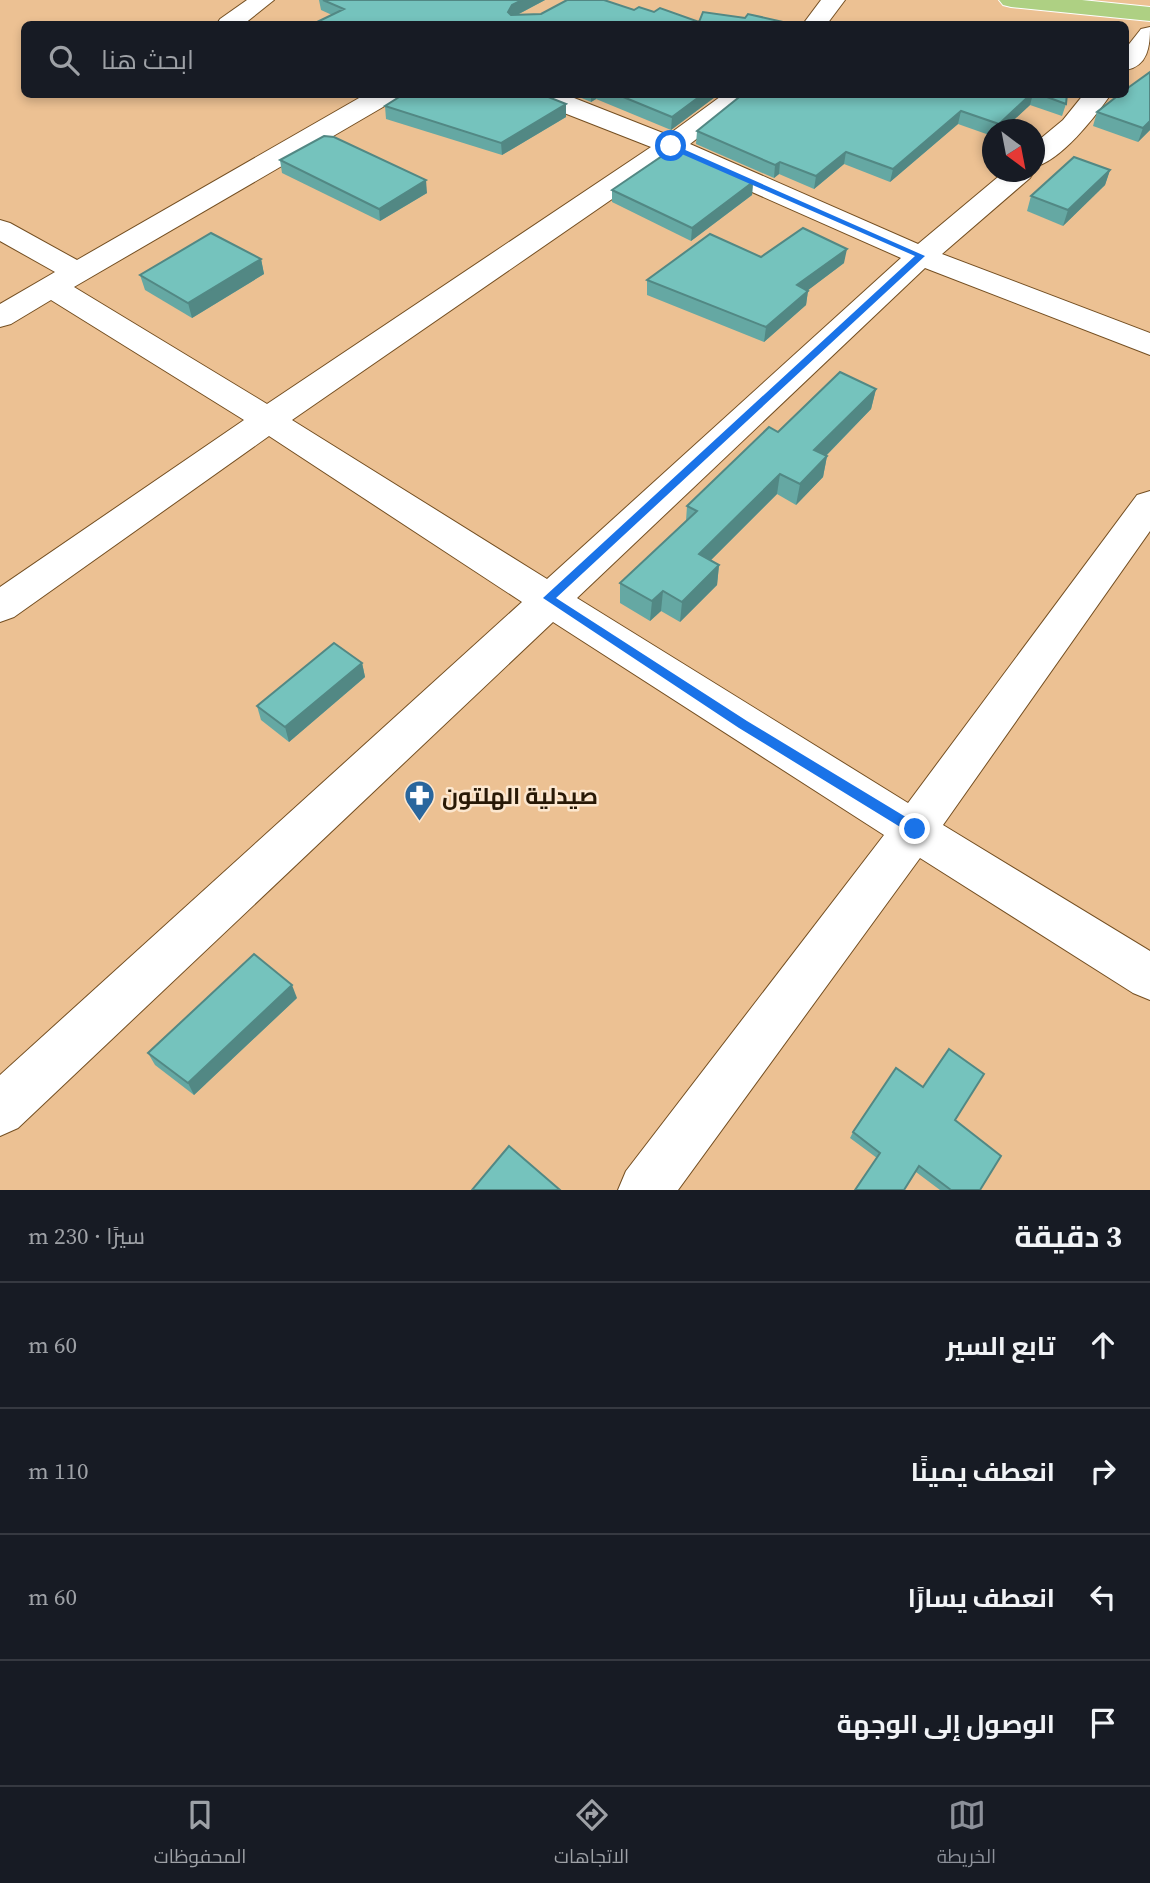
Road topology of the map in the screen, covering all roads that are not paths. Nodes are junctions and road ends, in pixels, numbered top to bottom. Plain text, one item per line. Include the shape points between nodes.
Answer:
1 (262, 0) edge
2 (832, 0) edge
3 (1011, 0) edge
4 (1150, 13) edge
5 (233, 21) edge
6 (817, 21) edge
7 (1150, 34) edge
8 (1129, 58) edge
9 (379, 98) edge
10 (550, 98) edge
11 (736, 98) edge
12 (1095, 98) edge
13 (671, 146) junction
14 (1045, 150) edge
15 (1008, 182) edge
16 (0, 229) edge
17 (921, 256) junction
18 (65, 280) junction
19 (0, 317) edge
20 (1150, 345) edge
21 (268, 420) junction
22 (1150, 504) edge
23 (548, 598) junction
24 (0, 607) edge
25 (915, 829) junction
26 (1150, 976) edge
27 (0, 1110) edge
28 (645, 1190) edge

1 - 5 street
2 - 6 street
3 - 4 highway
7 - 8 street
9 - 18 street
10 - 13 street
11 - 13 street
12 - 14 street via 1072,127
13 - 17 street
13 - 21 street
15 - 17 street
16 - 18 street
17 - 20 street
17 - 23 street
18 - 19 street
18 - 21 street
21 - 23 street
21 - 24 street
22 - 25 street
23 - 25 street
23 - 27 street
25 - 26 street
25 - 28 street

